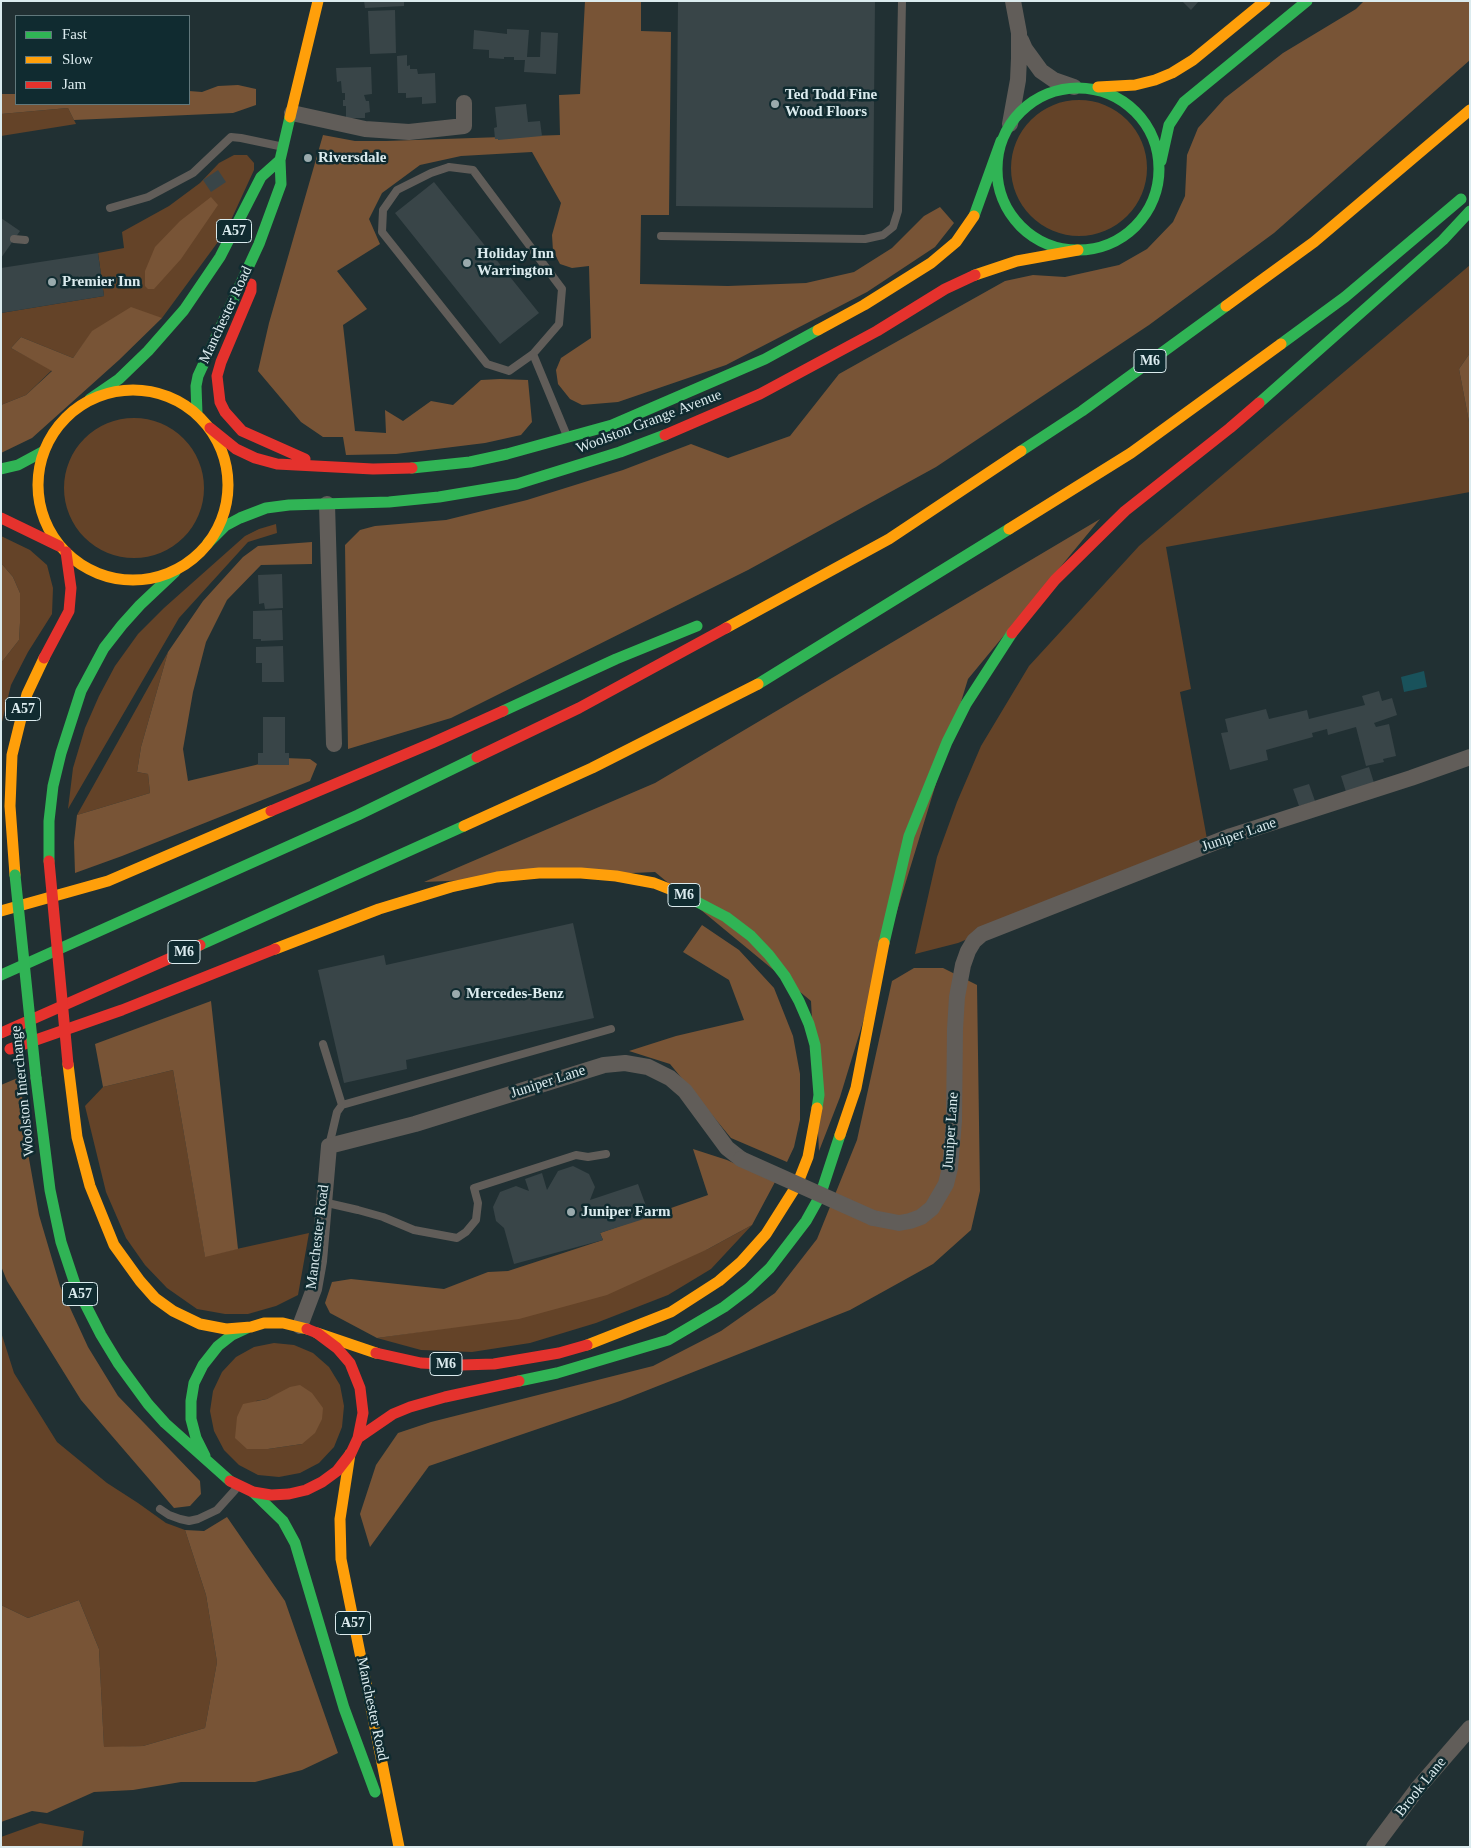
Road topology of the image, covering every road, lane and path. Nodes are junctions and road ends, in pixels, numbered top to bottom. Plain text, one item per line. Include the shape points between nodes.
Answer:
1 (318, 1) edge
2 (902, 1) edge
3 (1013, 1) edge
4 (1265, 1) edge
5 (1307, 1) edge
6 (1019, 33) junction
7 (1081, 87) junction
8 (464, 103) dead end
9 (1470, 110) edge
10 (292, 114) junction
11 (1010, 124) junction
12 (1001, 141) junction
13 (284, 147) junction
14 (280, 160) junction
15 (1159, 178) junction
16 (1470, 192) edge
17 (110, 208) dead end
18 (1470, 210) edge
19 (662, 236) dead end
20 (14, 239) dead end
21 (25, 240) dead end
22 (1078, 250) junction
23 (250, 263) junction
24 (533, 354) junction
25 (90, 399) junction
26 (197, 414) junction
27 (210, 428) junction
28 (568, 438) junction
29 (44, 451) junction
30 (318, 464) junction
31 (1, 469) edge
32 (327, 504) junction
33 (1, 518) edge
34 (208, 543) junction
35 (62, 549) junction
36 (180, 568) junction
37 (810, 582) junction
38 (727, 614) dead end
39 (708, 622) dead end
40 (334, 744) dead end
41 (1470, 757) edge
42 (1, 911) edge
43 (1, 974) edge
44 (611, 1029) dead end
45 (1, 1033) edge
46 (323, 1044) dead end
47 (1, 1052) edge
48 (342, 1104) junction
49 (329, 1146) junction
50 (606, 1154) dead end
51 (323, 1202) junction
52 (300, 1326) junction
53 (250, 1327) junction
54 (317, 1333) junction
55 (358, 1438) junction
56 (351, 1453) junction
57 (213, 1467) junction
58 (238, 1486) junction
59 (253, 1492) junction
60 (160, 1509) dead end
61 (1470, 1728) edge
62 (398, 1847) edge
63 (1374, 1847) edge

1 - 10 main road, Manchester Road / A57
2 - 19 lane via 898,211 892,227 884,234 865,239
3 - 6 street
4 - 7 main road via 1193,60 1172,73 1135,85
5 - 15 main road via 1184,102 1169,125
6 - 7 street via 1025,49 1041,71 1054,80
6 - 11 street via 1018,80
7 - 11 main road via 1055,90 1037,98
7 - 15 main road via 1112,94 1133,109 1149,128 1158,152
8 - 10 street via 464,126 409,132 365,129
9 - 37 main road, M6 via 1314,242 1082,411 889,539
10 - 13 main road, Manchester Road / A57
11 - 12 main road
12 - 22 main road via 997,166 1000,192 1012,215 1029,234 1052,246
12 - 28 main road, Woolston Grange Avenue via 977,210 967,228 931,263 864,306 765,359 612,425
13 - 14 main road, Manchester Road / A57
13 - 17 lane via 231,137 193,173 148,197
14 - 23 main road, Manchester Road / A57 via 281,184
14 - 25 main road, Manchester Road / A57 via 261,177 220,257 184,310 119,380
15 - 22 main road via 1154,197 1132,229 1116,241 1098,248
16 - 45 main road, M6 via 1345,297 1131,453 768,679 592,768
18 - 55 main road, M6 via 1443,240 1230,428 1125,511 1055,580 1007,640 966,704 930,780 909,836 878,968 856,1088 834,1156 820,1196 770,1268 724,1306 668,1340 556,1373 410,1407 393,1414
20 - 21 lane
22 - 32 main road, Woolston Grange Avenue via 1017,261 973,276 760,394 620,452 518,484 439,497
23 - 26 main road, Manchester Road / A57 via 198,376
23 - 30 main road via 251,291 221,362 218,376 220,402 242,431
24 - 24 lane via 509,371 487,364 382,232 383,210 397,190 449,167 473,170 562,289 559,324
24 - 28 lane
25 - 26 main road, Woolston Interchange / A57 via 121,390 147,390 172,398
25 - 29 main road, Woolston Interchange / A57 via 58,425
26 - 27 main road, Woolston Interchange / A57
27 - 30 main road, Woolston Grange Avenue via 236,450 255,458 277,464
27 - 34 main road, Woolston Interchange / A57 via 225,461 228,488 220,523
28 - 30 main road, Woolston Grange Avenue via 507,454 418,468 373,469
29 - 31 main road via 18,465
29 - 35 main road, Woolston Interchange / A57 via 37,485 39,501 50,533
32 - 34 main road, Woolston Grange Avenue via 279,506 253,512 225,526
32 - 40 street
33 - 35 main road
34 - 36 main road, Woolston Interchange / A57
35 - 36 main road, Woolston Interchange / A57 via 89,570 113,578 156,577
35 - 57 main road, Woolston Interchange / A57, bridge via 71,588 69,610 27,694 12,755 10,806 50,1190 75,1284 100,1336 165,1423
36 - 53 main road, Woolston Interchange / A57, bridge via 122,625 104,648 81,692 53,786 49,861 77,1137 105,1226 125,1263 172,1311 214,1328
37 - 38 main road, M6
37 - 43 main road, M6 via 579,708 412,789
39 - 42 main road via 108,881
41 - 49 street, Juniper Lane, bridge via 1231,836 982,934 968,951 957,997 954,1130 946,1184 932,1208 910,1221 899,1223 873,1218 741,1159 727,1148 685,1091 670,1078 648,1067 626,1063 604,1064 415,1124
44 - 48 lane
46 - 48 lane
47 - 54 main road, M6 via 122,1010 379,909 497,877 581,873 654,883 694,899 726,917 769,955 800,1001 809,1024 815,1045 818,1095 808,1157 797,1186 766,1234 741,1262 671,1312 598,1342 559,1353 494,1364 421,1363 377,1353
48 - 49 lane
49 - 51 street, Manchester Road
50 - 51 lane via 588,1157 576,1154 474,1188 478,1203 476,1220 457,1238 414,1230 367,1212
51 - 52 street, Manchester Road via 314,1289
52 - 53 main road, Woolston Interchange / A57 via 264,1323
52 - 54 main road, Woolston Interchange / A57
53 - 57 main road, Woolston Interchange / A57 via 218,1346 194,1383 191,1419 196,1438
54 - 55 main road, Woolston Interchange / A57 via 350,1363 360,1388 362,1413
55 - 56 main road, Woolston Interchange / A57
56 - 59 main road, Woolston Interchange / A57 via 337,1471 306,1490 271,1495
56 - 62 main road, Manchester Road / A57 via 340,1519 341,1559
57 - 58 main road, Woolston Interchange / A57
58 - 59 main road, Woolston Interchange / A57
58 - 60 lane via 216,1510 198,1519 180,1520
59 - 62 main road, Manchester Road / A57 via 283,1520 296,1543 344,1708
61 - 63 street, Brook Lane via 1418,1788

